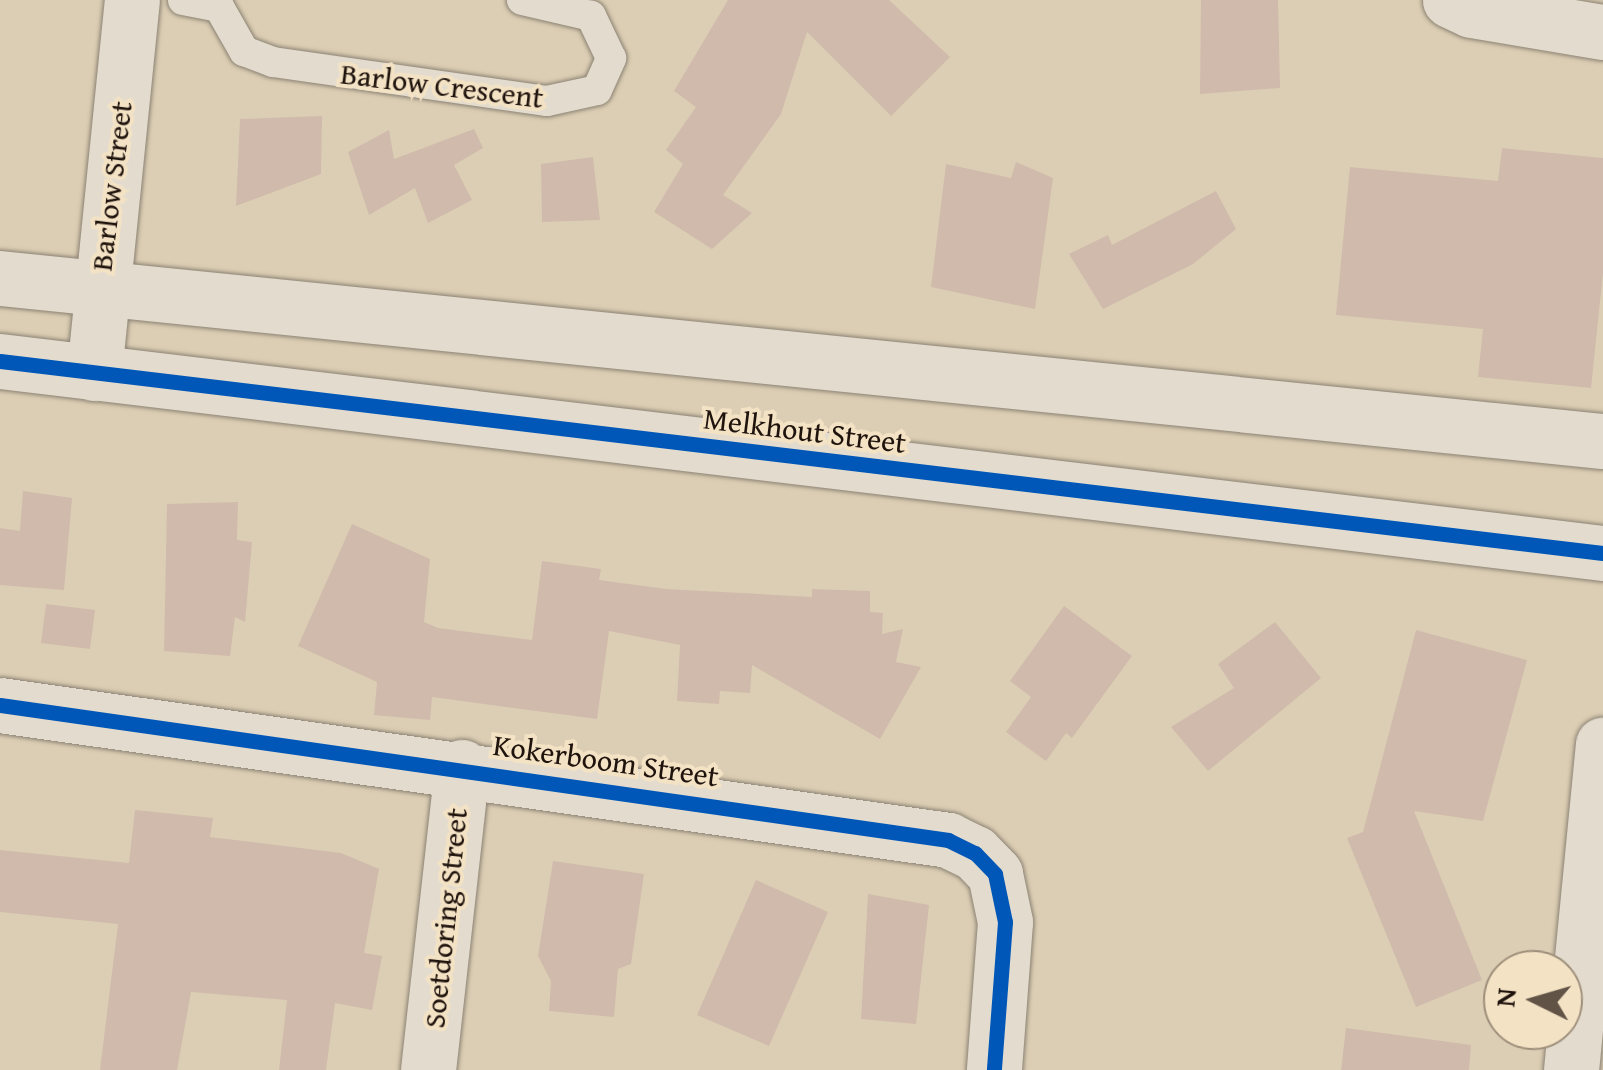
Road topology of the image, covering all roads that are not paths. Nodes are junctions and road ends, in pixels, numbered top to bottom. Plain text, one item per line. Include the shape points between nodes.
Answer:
1 (132, 0) edge
2 (183, 0) edge
3 (522, 0) edge
4 (1450, 0) edge
5 (221, 3) edge
6 (1603, 32) edge
7 (0, 278) edge
8 (99, 290) junction
9 (0, 361) edge
10 (94, 373) junction
11 (1603, 441) edge
12 (1603, 554) edge
13 (0, 705) edge
14 (1603, 746) edge
15 (462, 767) junction
16 (428, 1070) edge
17 (994, 1070) edge
18 (1571, 1070) edge

1 - 8 street, Barlow Street
2 - 5 lane, Barlow Crescent
3 - 5 lane, Barlow Crescent via 591,16 611,58 597,90 547,100 273,62 244,50
4 - 6 street via 1471,10
7 - 8 street
8 - 10 street, Barlow Street
8 - 11 street
9 - 10 street, Melkhout Street
10 - 12 street, Melkhout Street
13 - 15 street, Kokerboom Street
14 - 18 street
15 - 16 street, Soetdoring Street
15 - 17 street, Kokerboom Street via 914,832 974,852 995,874 1005,922

